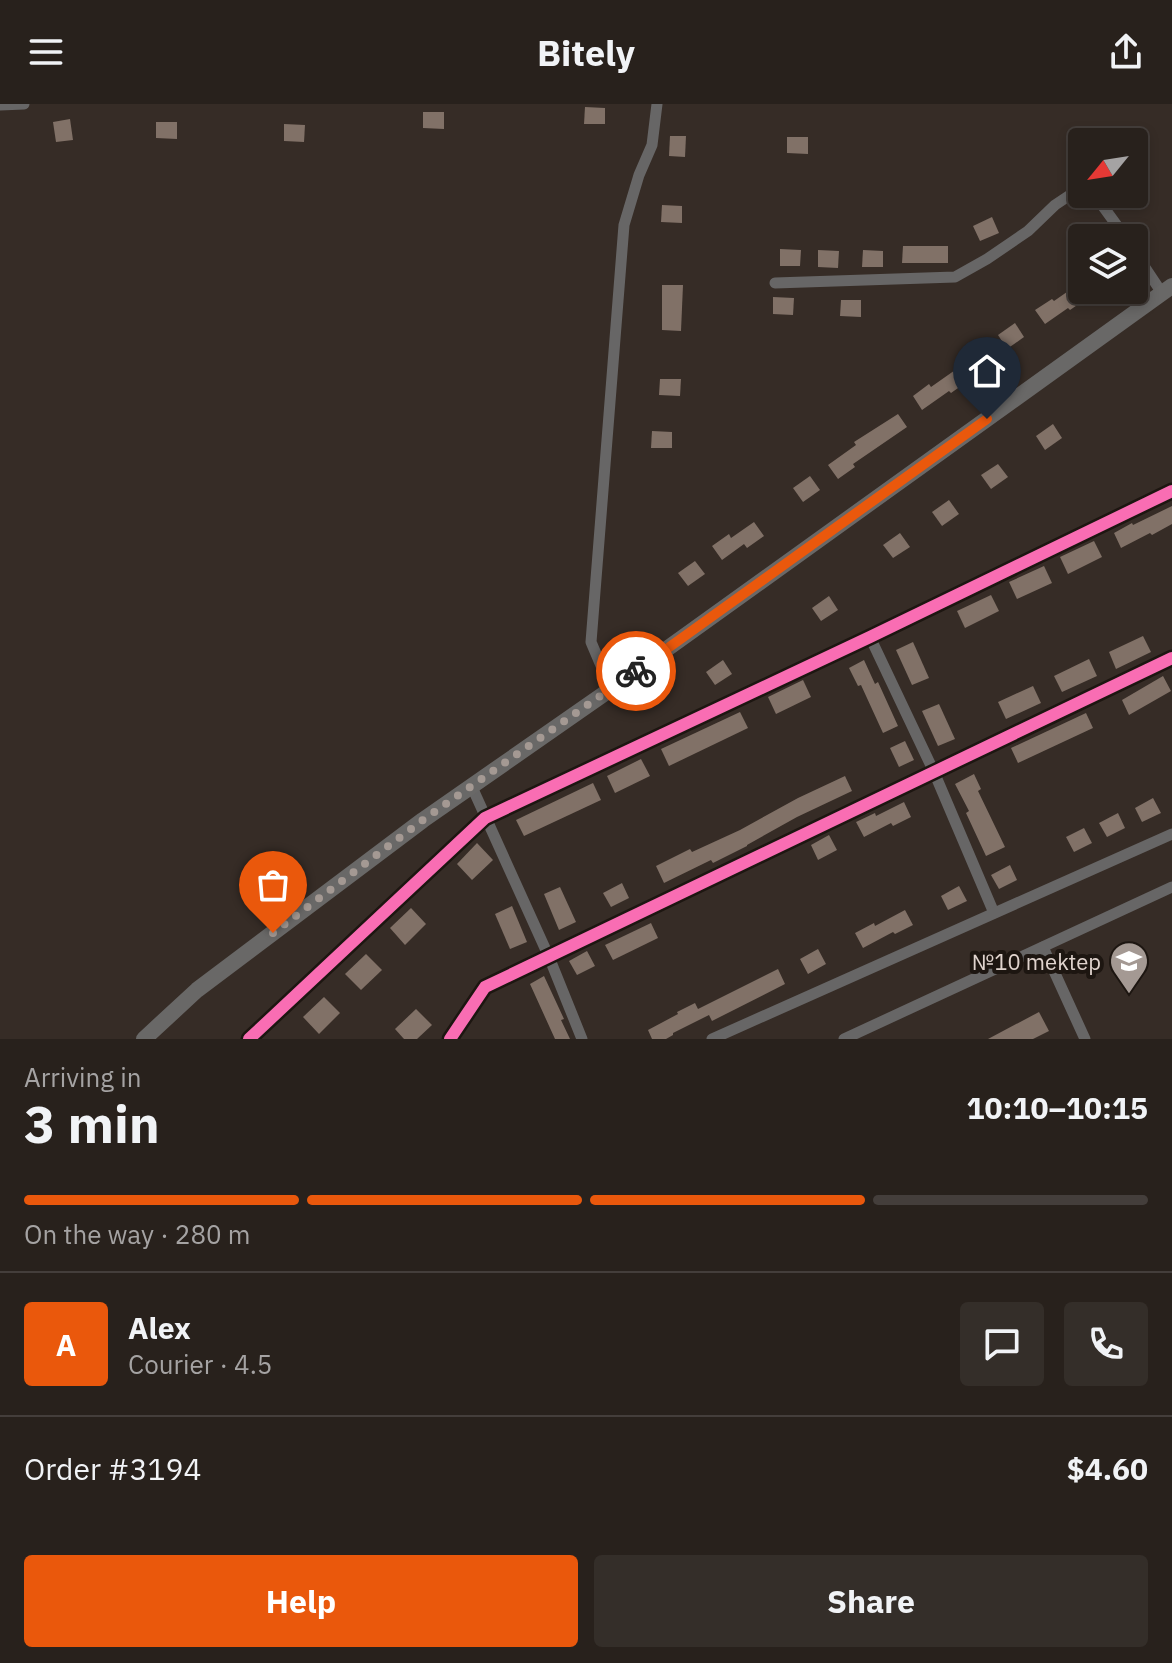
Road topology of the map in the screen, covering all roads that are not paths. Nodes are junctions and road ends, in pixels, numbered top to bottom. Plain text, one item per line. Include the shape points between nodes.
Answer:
1 (24, 104) edge
2 (657, 104) edge
3 (0, 105) edge
4 (1068, 196) edge
5 (1148, 268) edge
6 (775, 283) dead end
7 (1167, 290) edge
8 (1172, 491) edge
9 (870, 637) junction
10 (1172, 658) edge
11 (611, 689) junction
12 (934, 772) junction
13 (472, 787) junction
14 (485, 818) junction
15 (1172, 834) edge
16 (1172, 887) edge
17 (994, 913) junction
18 (1043, 947) junction
19 (549, 957) junction
20 (144, 1039) edge
21 (249, 1039) edge
22 (450, 1039) edge
23 (582, 1039) edge
24 (712, 1039) edge
25 (844, 1039) edge
26 (1085, 1039) edge

1 - 3 street
2 - 11 street via 652,145 624,225 591,642
4 - 6 street via 1028,231 955,277
5 - 7 street
7 - 11 main road
8 - 9 street
9 - 12 street
9 - 14 street
10 - 12 street
11 - 13 main road
12 - 17 street
12 - 19 street
13 - 14 street
13 - 20 main road via 197,990
14 - 19 street
14 - 21 street
15 - 17 street
16 - 18 street
17 - 24 street
18 - 25 street
18 - 26 street
19 - 22 street via 485,987
19 - 23 street

